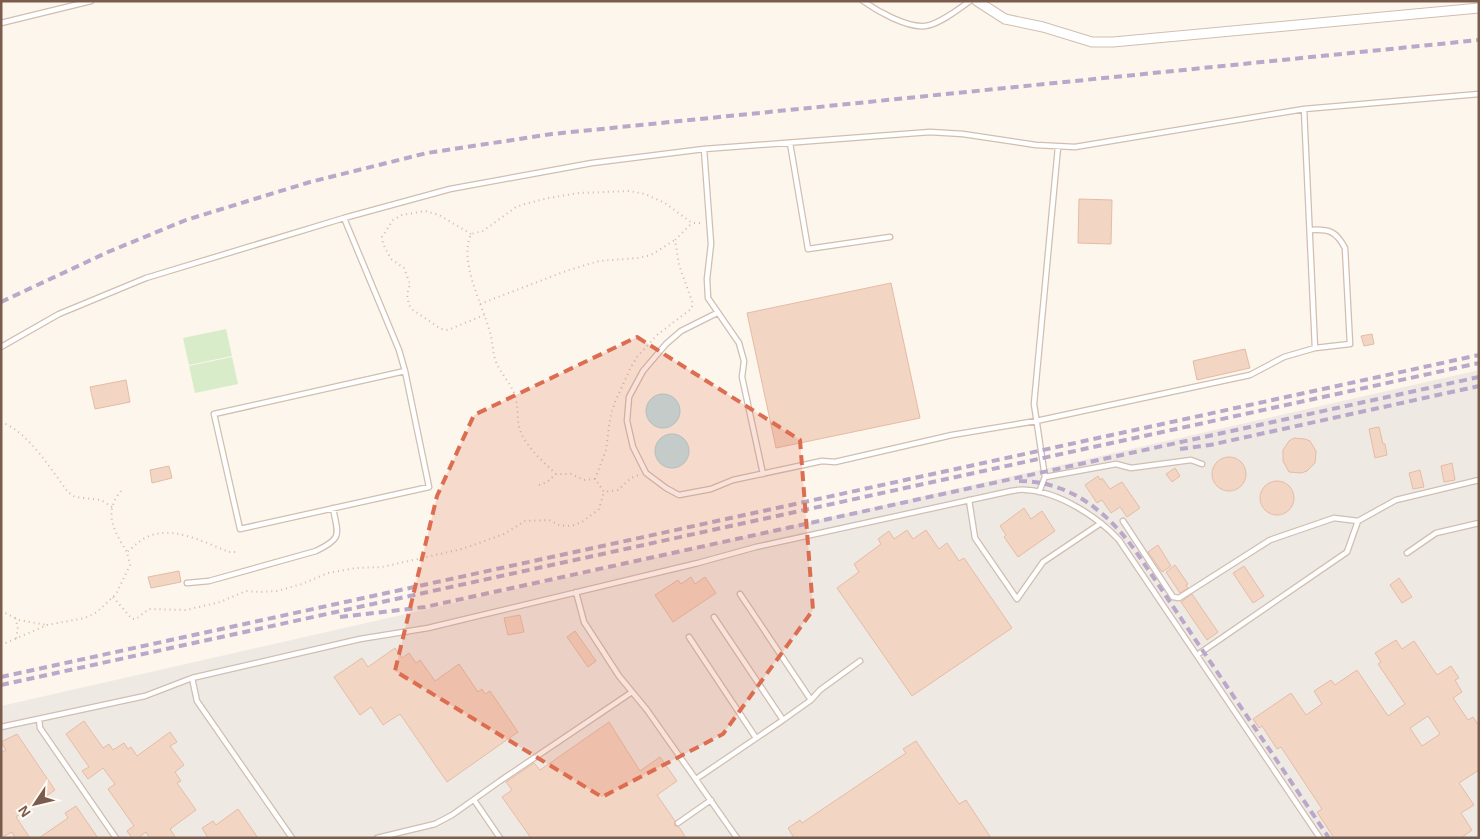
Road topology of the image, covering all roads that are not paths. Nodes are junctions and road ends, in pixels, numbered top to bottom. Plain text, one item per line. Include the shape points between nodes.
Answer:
1 (91, 1) edge
2 (863, 1) edge
3 (970, 1) edge
4 (977, 1) edge
5 (1479, 8) edge
6 (1, 22) edge
7 (1479, 94) edge
8 (1304, 109) junction
9 (790, 143) junction
10 (1058, 147) junction
11 (704, 149) junction
12 (344, 218) junction
13 (1311, 230) junction
14 (890, 237) dead end
15 (717, 313) junction
16 (1, 347) edge
17 (1315, 348) junction
18 (405, 371) junction
19 (1036, 421) junction
20 (1202, 464) dead end
21 (763, 474) junction
22 (1045, 477) junction
23 (1479, 480) edge
24 (1039, 492) junction
25 (969, 500) junction
26 (333, 508) junction
27 (1123, 521) dead end
28 (1358, 521) junction
29 (1101, 523) junction
30 (1479, 523) edge
31 (1408, 553) dead end
32 (187, 583) dead end
33 (576, 592) junction
34 (740, 594) dead end
35 (714, 617) dead end
36 (689, 637) dead end
37 (1197, 655) junction
38 (860, 661) dead end
39 (192, 678) junction
40 (632, 692) junction
41 (811, 700) junction
42 (39, 719) junction
43 (783, 720) junction
44 (1, 727) edge
45 (756, 738) junction
46 (696, 779) junction
47 (474, 800) junction
48 (711, 800) junction
49 (678, 823) dead end
50 (116, 838) edge
51 (292, 838) edge
52 (377, 838) edge
53 (500, 838) edge
54 (737, 838) edge
55 (1320, 838) edge

1 - 6 lane
2 - 3 lane via 900,22 925,26 946,18
4 - 5 street via 1005,19 1092,42
7 - 8 lane
8 - 10 lane via 1075,147
8 - 13 lane
9 - 10 lane via 930,132
9 - 11 lane
9 - 14 lane via 808,249
10 - 19 lane via 1034,404
11 - 12 lane via 592,163 450,189
11 - 15 lane via 711,244 708,298
12 - 16 lane via 146,278 59,314
12 - 18 lane
13 - 17 lane
13 - 17 lane via 1326,229 1339,236 1344,248 1350,344
15 - 21 lane via 739,343 744,361 742,377
15 - 21 lane via 681,331 643,372 629,397 628,421 633,447 646,473 678,494 711,489 733,480
17 - 19 lane via 1284,357 1250,375
18 - 26 lane via 429,487
18 - 26 lane via 214,414 240,529
19 - 21 lane
19 - 22 lane
20 - 22 lane via 1191,460 1131,468 1116,464
22 - 24 lane
23 - 28 lane via 1396,500
24 - 25 lane via 1011,491
24 - 29 lane via 1060,499
25 - 29 lane via 976,538 1017,599 1043,562
25 - 33 lane via 756,547
26 - 32 lane via 338,533 329,545 209,582
27 - 28 lane via 1173,597 1179,598 1270,540 1334,518
28 - 37 lane via 1347,552
29 - 37 lane via 1128,552
30 - 31 lane via 1436,533
33 - 39 lane via 428,628 360,639
33 - 40 lane via 584,622
34 - 41 lane
35 - 43 lane
36 - 45 lane
37 - 55 lane
38 - 41 lane
39 - 42 lane via 145,696
39 - 51 lane via 197,701
40 - 46 lane
40 - 47 lane
41 - 43 lane
42 - 44 lane
42 - 50 lane via 40,728
43 - 45 lane
45 - 46 lane
46 - 48 lane
47 - 52 lane via 435,824
47 - 53 lane
48 - 49 lane
48 - 54 lane

